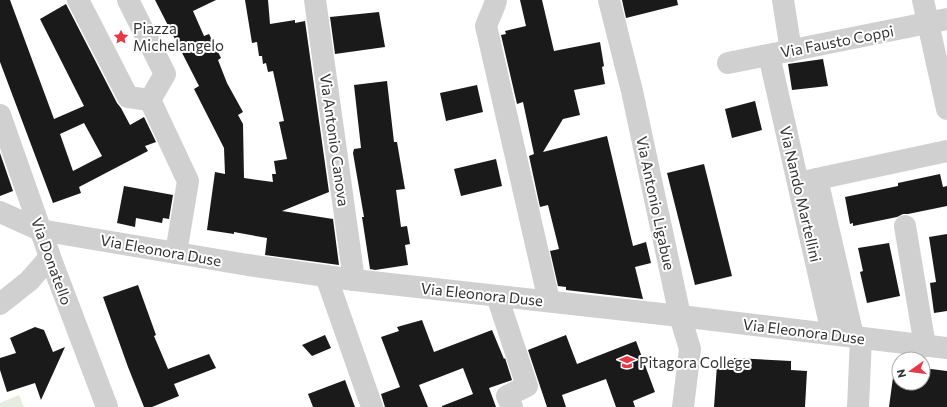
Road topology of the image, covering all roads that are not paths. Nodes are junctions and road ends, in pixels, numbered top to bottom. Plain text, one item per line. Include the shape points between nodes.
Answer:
1 (78, 0) edge
2 (128, 0) edge
3 (315, 0) edge
4 (496, 0) edge
5 (609, 0) edge
6 (782, 0) edge
7 (923, 0) edge
8 (938, 21) edge
9 (791, 51) junction
10 (769, 55) junction
11 (728, 64) dead end
12 (150, 100) junction
13 (947, 109) edge
14 (0, 115) edge
15 (947, 152) edge
16 (808, 181) junction
17 (0, 212) edge
18 (905, 226) dead end
19 (40, 230) junction
20 (176, 253) junction
21 (50, 257) junction
22 (326, 276) junction
23 (354, 280) junction
24 (497, 296) junction
25 (549, 301) junction
26 (0, 304) edge
27 (680, 316) junction
28 (849, 336) junction
29 (926, 346) junction
30 (947, 348) edge
31 (106, 407) edge
32 (372, 407) edge
33 (512, 407) edge
34 (683, 407) edge
35 (858, 407) edge

1 - 12 street via 128,97
2 - 12 street via 166,74
3 - 23 street, Via Antonio Canova
4 - 25 street via 486,26
5 - 27 street, Via Antonio Ligabue via 632,91
6 - 9 street
7 - 8 street
8 - 9 street, Via Fausto Coppi
8 - 13 street
9 - 10 street, Via Fausto Coppi
10 - 11 street, Via Fausto Coppi
10 - 16 street, Via Nando Martellini
12 - 20 street via 188,181
14 - 19 street, Via Donatello
15 - 16 street
16 - 28 street, Via Nando Martellini
17 - 19 street, Via Eleonora Duse
18 - 29 street
19 - 20 street, Via Eleonora Duse
19 - 21 street, Via Donatello
20 - 22 street, Via Eleonora Duse
21 - 26 street via 29,281
21 - 31 street, Via Donatello
22 - 23 street, Via Eleonora Duse
22 - 32 street
23 - 24 street, Via Eleonora Duse
24 - 25 street, Via Eleonora Duse
24 - 33 street via 527,386 507,396
25 - 27 street, Via Eleonora Duse
27 - 28 street, Via Eleonora Duse
27 - 34 street, Via Antonio Ligabue via 690,349
28 - 29 street, Via Eleonora Duse
28 - 35 street, Via Nando Martellini
29 - 30 street, Via Eleonora Duse

